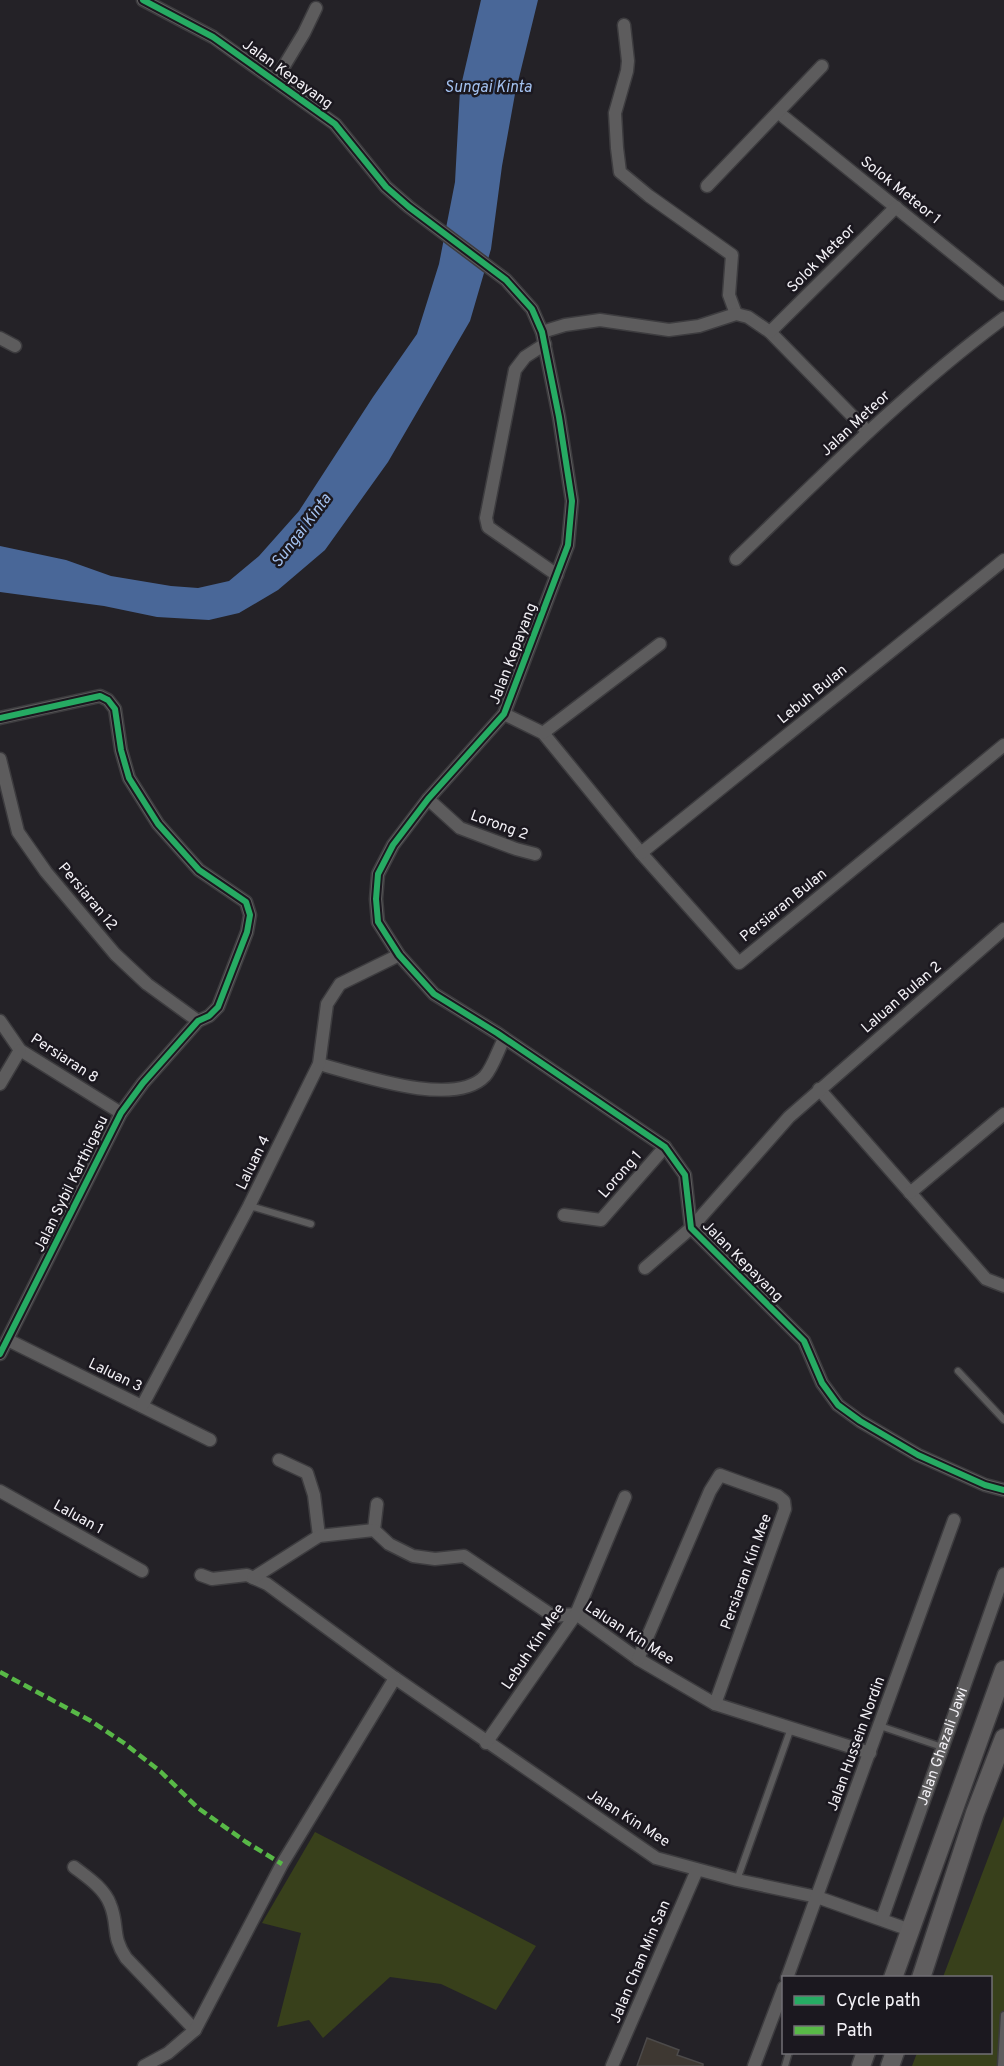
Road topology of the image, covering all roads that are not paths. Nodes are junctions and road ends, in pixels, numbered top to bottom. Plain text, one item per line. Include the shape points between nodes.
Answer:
1 (143, 0) edge
2 (316, 8) dead end
3 (624, 25) dead end
4 (822, 66) dead end
5 (275, 81) junction
6 (779, 113) junction
7 (707, 186) dead end
8 (896, 207) junction
9 (1003, 294) edge
10 (736, 314) junction
11 (1004, 318) edge
12 (770, 332) junction
13 (0, 338) edge
14 (543, 338) junction
15 (15, 345) dead end
16 (868, 432) junction
17 (735, 559) dead end
18 (1004, 560) edge
19 (557, 576) junction
20 (660, 644) dead end
21 (504, 714) junction
22 (0, 718) edge
23 (543, 733) junction
24 (1004, 745) edge
25 (0, 759) edge
26 (428, 800) junction
27 (641, 853) junction
28 (535, 854) dead end
29 (1004, 930) edge
30 (399, 955) junction
31 (0, 1021) edge
32 (198, 1021) junction
33 (504, 1039) junction
34 (20, 1050) junction
35 (319, 1064) junction
36 (0, 1084) edge
37 (819, 1089) junction
38 (121, 1113) junction
39 (1004, 1113) edge
40 (665, 1148) junction
41 (910, 1193) junction
42 (249, 1206) junction
43 (564, 1215) dead end
44 (311, 1224) dead end
45 (691, 1228) junction
46 (645, 1268) dead end
47 (1004, 1286) edge
48 (8, 1340) junction
49 (0, 1354) edge
50 (958, 1371) dead end
51 (142, 1406) junction
52 (1004, 1420) edge
53 (210, 1440) dead end
54 (279, 1460) dead end
55 (1004, 1490) edge
56 (0, 1491) edge
57 (626, 1497) dead end
58 (377, 1504) dead end
59 (954, 1520) dead end
60 (374, 1530) junction
61 (319, 1536) junction
62 (142, 1570) dead end
63 (1004, 1574) edge
64 (201, 1575) dead end
65 (253, 1578) junction
66 (576, 1614) junction
67 (638, 1659) junction
68 (1004, 1670) edge
69 (395, 1678) junction
70 (714, 1704) junction
71 (880, 1726) junction
72 (790, 1728) junction
73 (1004, 1738) edge
74 (486, 1743) junction
75 (943, 1747) junction
76 (870, 1753) junction
77 (74, 1866) dead end
78 (697, 1870) junction
79 (954, 1879) junction
80 (737, 1880) junction
81 (817, 1897) junction
82 (882, 1919) junction
83 (910, 1930) junction
84 (787, 1976) edge
85 (893, 1976) edge
86 (910, 1976) edge
87 (921, 1976) edge
88 (782, 1990) edge
89 (1004, 2015) edge
90 (195, 2030) junction
91 (144, 2066) edge
92 (612, 2066) edge
93 (754, 2066) edge
94 (1001, 2066) edge

1 - 5 street, Jalan Kepayang via 213,36
2 - 5 street
3 - 10 street via 627,71 615,113 620,172 732,255 729,295
4 - 6 street
5 - 14 street, Jalan Kepayang via 335,124 386,187 409,207 506,280 532,309
6 - 7 street
6 - 8 street, Solok Meteor 1
8 - 9 street, Solok Meteor 1
8 - 12 street, Solok Meteor
10 - 12 street via 748,316
10 - 14 street via 699,326 669,330 600,320 565,325
11 - 16 street, Jalan Meteor via 958,352
12 - 16 street
13 - 15 street
14 - 19 street, Jalan Kepayang via 572,501 568,545
14 - 19 street via 515,370 486,518 488,527
16 - 17 street, Jalan Meteor
18 - 27 street, Lebuh Bulan
19 - 21 street, Jalan Kepayang
20 - 23 street
21 - 23 street, Persiaran Bulan
21 - 26 street, Jalan Kepayang
22 - 32 street, Jalan Sybil Karthigasu via 100,696 108,700 116,709 129,778 158,824 199,870 246,902 250,915 247,932 218,1007
23 - 27 street, Persiaran Bulan
24 - 27 street, Persiaran Bulan via 739,963
25 - 32 street, Persiaran 12 via 18,832 46,872 115,954 147,984
26 - 28 street, Lorong 2 via 460,828
26 - 30 street, Jalan Kepayang via 393,845 378,874 378,922
29 - 37 street, Laluan Bulan 2
30 - 33 street, Jalan Kepayang via 434,994
30 - 35 street, Laluan 4 via 340,984 327,1004
31 - 34 street, Persiaran 8
32 - 38 street, Jalan Sybil Karthigasu
33 - 35 street via 486,1075 466,1087 435,1091
33 - 40 street, Jalan Kepayang
34 - 36 street
34 - 38 street, Persiaran 8
35 - 42 street, Laluan 4
37 - 41 street
37 - 45 street, Laluan Bulan 2 via 789,1117
38 - 48 street, Jalan Sybil Karthigasu
39 - 41 street
40 - 43 street, Lorong 1 via 602,1220
40 - 45 street, Jalan Kepayang via 685,1175
41 - 47 street via 986,1279
42 - 44 lane
42 - 51 street, Laluan 4
45 - 46 street, Laluan Bulan 2
45 - 55 street, Jalan Kepayang via 804,1341 822,1383 838,1405 918,1455
48 - 49 street, Jalan Sybil Karthigasu
48 - 51 street, Laluan 3
50 - 52 lane
51 - 53 street, Laluan 3
54 - 61 street via 307,1473
56 - 62 street, Laluan 1
57 - 66 street, Lebuh Kin Mee
58 - 60 street
59 - 71 street, Jalan Hussein Nordin
60 - 61 street
60 - 66 street, Laluan Kin Mee via 389,1544 413,1556 464,1556 553,1616
61 - 65 street
63 - 75 street, Jalan Ghazali Jawi
64 - 65 street via 212,1579 247,1575
65 - 69 street, Jalan Kin Mee via 267,1584
66 - 67 street, Laluan Kin Mee
66 - 74 street, Lebuh Kin Mee
67 - 70 street, Laluan Kin Mee
67 - 70 street, Persiaran Kin Mee via 720,1475 778,1496 785,1509
68 - 83 main road, Jalan Ghazali Jawi
69 - 74 street, Jalan Kin Mee
69 - 90 street via 282,1864
70 - 72 street, Laluan Kin Mee
71 - 75 lane
71 - 76 street, Jalan Hussein Nordin
72 - 76 street, Laluan Kin Mee
72 - 80 lane
73 - 79 main road
74 - 78 street, Jalan Kin Mee via 656,1858
75 - 82 street, Jalan Ghazali Jawi
76 - 81 street, Jalan Hussein Nordin
77 - 90 street via 109,1901 115,1937 126,1958
78 - 80 street, Jalan Kin Mee
78 - 92 street, Jalan Chan Min San
79 - 83 main road via 944,1883 930,1916
79 - 87 main road
80 - 81 street, Jalan Kin Mee
81 - 82 street, Jalan Kin Mee
81 - 84 street, Jalan Hussein Nordin
82 - 83 street, Jalan Kin Mee
83 - 85 main road, Jalan Ghazali Jawi
83 - 86 main road via 917,1948
88 - 93 street
89 - 94 lane
90 - 91 street via 168,2053

